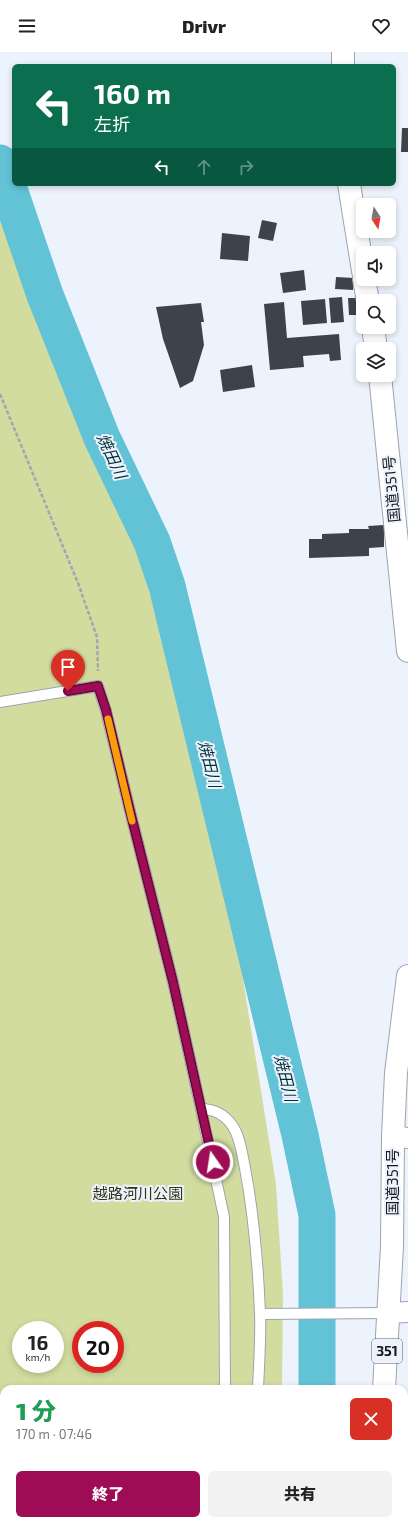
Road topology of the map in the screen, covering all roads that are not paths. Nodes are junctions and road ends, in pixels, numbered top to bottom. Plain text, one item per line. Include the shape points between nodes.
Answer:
1 (343, 52) edge
2 (343, 64) edge
3 (349, 186) edge
4 (359, 246) edge
5 (381, 382) edge
6 (408, 651) edge
7 (0, 702) edge
8 (408, 976) edge
9 (201, 1109) junction
10 (400, 1137) edge
11 (399, 1312) edge
12 (260, 1314) junction
13 (225, 1385) edge
14 (258, 1385) edge
15 (385, 1385) edge

1 - 2 highway
3 - 4 highway
5 - 6 highway, 国道351号
7 - 9 lane via 98,686 172,974
8 - 10 highway, 国道351号 / 351 via 396,1073
9 - 12 lane via 212,1109 224,1115 233,1125 240,1144 255,1235
9 - 13 lane via 224,1217
10 - 11 highway, 国道351号 / 351 via 392,1247
11 - 12 lane
11 - 15 highway, 国道351号 / 351
12 - 14 lane

